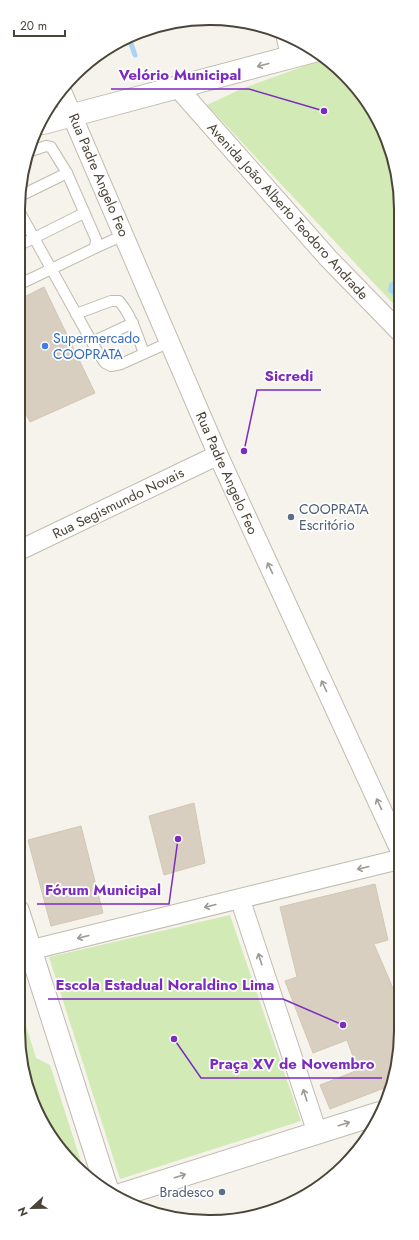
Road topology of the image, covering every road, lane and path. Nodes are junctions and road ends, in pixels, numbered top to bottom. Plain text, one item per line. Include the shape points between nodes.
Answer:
1 (287, 42) edge
2 (307, 53) edge
3 (291, 58) junction
4 (178, 88) junction
5 (64, 96) edge
6 (73, 115) junction
7 (47, 122) edge
8 (35, 150) edge
9 (67, 173) junction
10 (26, 193) edge
11 (84, 213) junction
12 (25, 221) edge
13 (124, 235) junction
14 (34, 238) junction
15 (25, 242) edge
16 (95, 248) junction
17 (52, 270) junction
18 (25, 281) edge
19 (76, 314) junction
20 (133, 323) junction
21 (394, 326) edge
22 (92, 342) junction
23 (170, 342) junction
24 (144, 354) junction
25 (218, 455) junction
26 (25, 548) edge
27 (394, 837) edge
28 (394, 861) edge
29 (240, 899) junction
30 (25, 951) edge
31 (373, 1115) edge
32 (317, 1132) junction
33 (105, 1182) edge
34 (124, 1194) edge

1 - 3 street
2 - 3 street
3 -> 4 street
4 - 6 street
4 - 21 street, Avenida João Alberto Teodoro Andrade via 328,258
5 - 6 street, Rua Padre Angelo Feo
6 - 7 street
6 - 13 street, Rua Padre Angelo Feo
8 - 9 lane via 51,147
9 - 10 lane
9 - 11 lane
11 - 14 lane
11 - 16 lane via 96,239
12 - 14 lane
13 - 16 lane
13 - 23 street, Rua Padre Angelo Feo
14 - 15 lane
14 - 17 lane
16 - 17 lane
17 - 18 lane
17 - 19 lane
19 - 20 lane via 111,301 119,301
19 - 22 lane
20 - 22 lane
20 - 24 lane
22 - 24 lane via 105,363 111,366
23 - 24 lane
23 - 25 street, Rua Padre Angelo Feo
25 - 26 street, Rua Segismundo Novais
27 -> 25 street, Rua Padre Angelo Feo
28 -> 29 street
29 -> 30 street
32 -> 29 street
30 - 33 street
32 -> 31 street
34 -> 32 street

